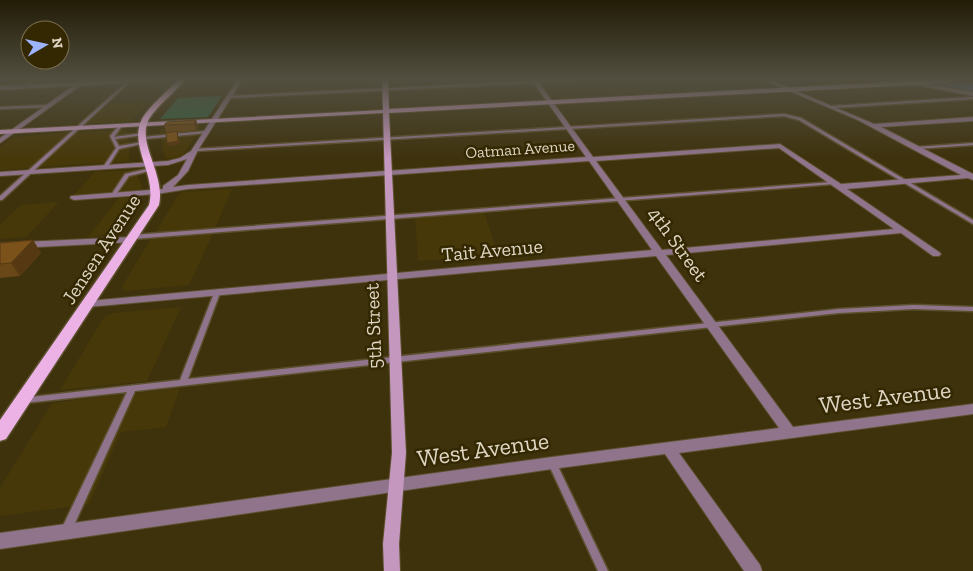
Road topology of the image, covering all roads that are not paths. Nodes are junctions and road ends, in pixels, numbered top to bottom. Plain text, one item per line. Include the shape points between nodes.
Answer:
1 (49, 106) joint
2 (103, 106) edge
3 (158, 106) edge
4 (224, 106) edge
5 (387, 106) edge
6 (490, 106) edge
7 (552, 106) edge
8 (828, 106) edge
9 (853, 106) edge
10 (832, 107) junction
11 (0, 108) edge
12 (387, 112) junction
13 (973, 119) edge
14 (214, 121) junction
15 (120, 126) junction
16 (874, 126) junction
17 (567, 127) junction
18 (78, 128) junction
19 (0, 132) edge
20 (13, 132) junction
21 (206, 132) junction
22 (143, 135) junction
23 (112, 138) junction
24 (388, 138) junction
25 (0, 141) edge
26 (973, 144) edge
27 (118, 148) junction
28 (916, 148) junction
29 (194, 151) junction
30 (590, 159) junction
31 (105, 167) junction
32 (150, 167) junction
33 (30, 172) junction
34 (389, 173) junction
35 (0, 174) edge
36 (972, 177) edge
37 (905, 181) junction
38 (835, 185) junction
39 (157, 192) junction
40 (113, 195) junction
41 (74, 198) dead end
42 (0, 199) edge
43 (619, 199) junction
44 (390, 216) junction
45 (973, 222) edge
46 (900, 231) junction
47 (132, 239) junction
48 (0, 246) edge
49 (658, 252) junction
50 (936, 254) dead end
51 (393, 277) junction
52 (217, 293) junction
53 (88, 304) junction
54 (973, 309) edge
55 (710, 325) junction
56 (396, 358) junction
57 (183, 383) junction
58 (132, 389) junction
59 (24, 400) junction
60 (973, 409) edge
61 (789, 432) junction
62 (0, 434) edge
63 (668, 448) junction
64 (552, 463) junction
65 (396, 484) junction
66 (66, 531) junction
67 (0, 541) edge
68 (392, 571) edge
69 (604, 571) edge
70 (754, 571) edge

1 - 11 lane
1 - 20 street
2 - 18 lane
3 - 22 main road via 146,118
4 - 14 street
5 - 12 street, 5th Street
6 - 12 street
7 - 17 street, 4th Street
8 - 10 street
9 - 10 lane
10 - 16 street
12 - 14 street
12 - 24 street, 5th Street
13 - 16 street
14 - 21 street
14 - 22 street
15 - 18 street
15 - 22 street
15 - 23 lane
16 - 28 street
17 - 24 lane
17 - 30 street, 4th Street
17 - 37 lane via 784,115 800,119
18 - 20 street
18 - 33 lane
19 - 20 street
20 - 25 street
21 - 22 lane
21 - 29 street
22 - 23 lane
22 - 27 lane
22 - 32 main road, Jensen Avenue
23 - 27 lane
24 - 29 lane
24 - 34 street, 5th Street
26 - 28 lane
27 - 31 lane
28 - 36 street
29 - 32 street via 175,161
29 - 39 street via 176,183
30 - 34 street, Oatman Avenue
30 - 38 street, Oatman Avenue via 780,146
30 - 43 street, 4th Street
31 - 32 street
31 - 33 street
32 - 39 main road, Jensen Avenue
32 - 40 lane via 127,175
33 - 35 street
33 - 42 lane
34 - 39 street, Oatman Avenue
34 - 44 street, 5th Street
36 - 37 street
37 - 38 street
37 - 45 lane
38 - 43 lane
38 - 46 street, Oatman Avenue
39 - 40 street, Oatman Avenue
39 - 47 main road, Jensen Avenue via 154,205
40 - 41 street, Oatman Avenue
43 - 44 lane
43 - 49 street, 4th Street
44 - 47 lane
44 - 51 street, 5th Street
46 - 49 street, Tait Avenue
46 - 50 street, Oatman Avenue
47 - 48 street
47 - 53 main road, Jensen Avenue
49 - 51 street, Tait Avenue
49 - 55 street, 4th Street
51 - 52 street, Tait Avenue
51 - 56 street, 5th Street
52 - 53 street, Tait Avenue
52 - 57 lane
53 - 59 main road, Jensen Avenue
54 - 55 lane via 879,308
55 - 56 lane
55 - 61 street, 4th Street
56 - 57 lane
56 - 65 street, 5th Street via 399,453
57 - 58 lane
58 - 59 lane
58 - 66 lane
59 - 62 main road, Jensen Avenue
60 - 61 street, West Avenue
61 - 63 street, West Avenue
63 - 64 street, West Avenue
63 - 70 street
64 - 65 street, West Avenue
64 - 69 lane
65 - 66 street, West Avenue
65 - 68 street, 5th Street
66 - 67 street, West Avenue

